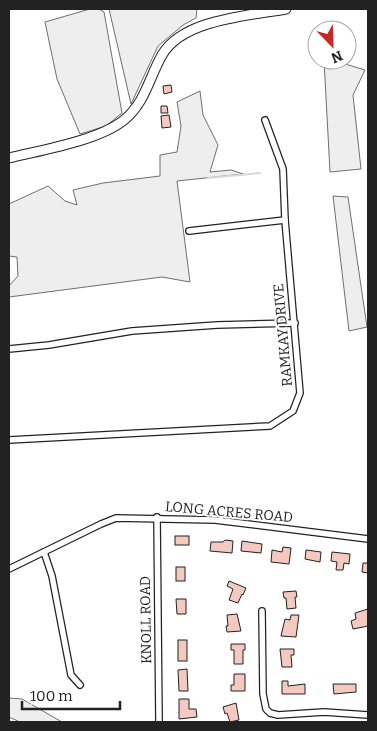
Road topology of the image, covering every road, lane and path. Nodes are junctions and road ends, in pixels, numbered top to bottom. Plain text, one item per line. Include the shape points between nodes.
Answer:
1 (286, 9) edge
2 (265, 120) dead end
3 (9, 158) edge
4 (285, 220) junction
5 (189, 231) dead end
6 (295, 323) junction
7 (9, 349) edge
8 (9, 440) edge
9 (157, 518) junction
10 (368, 539) edge
11 (44, 552) junction
12 (9, 569) edge
13 (262, 611) dead end
14 (80, 685) dead end
15 (368, 715) edge
16 (160, 722) edge

1 - 3 street via 190,30 175,39 162,55 139,104 123,120 91,136
2 - 4 street, RAMKAY DRIVE via 283,169
4 - 5 street
4 - 6 street, RAMKAY DRIVE
6 - 7 street via 132,331
6 - 8 street, RAMKAY DRIVE via 300,393 293,411 270,426
9 - 10 street, LONG ACRES ROAD via 215,520
9 - 11 street, LONG ACRES ROAD via 116,518
9 - 16 street, KNOLL ROAD
11 - 12 street, LONG ACRES ROAD
11 - 14 street via 52,576 71,675
13 - 15 street via 264,702 270,713

